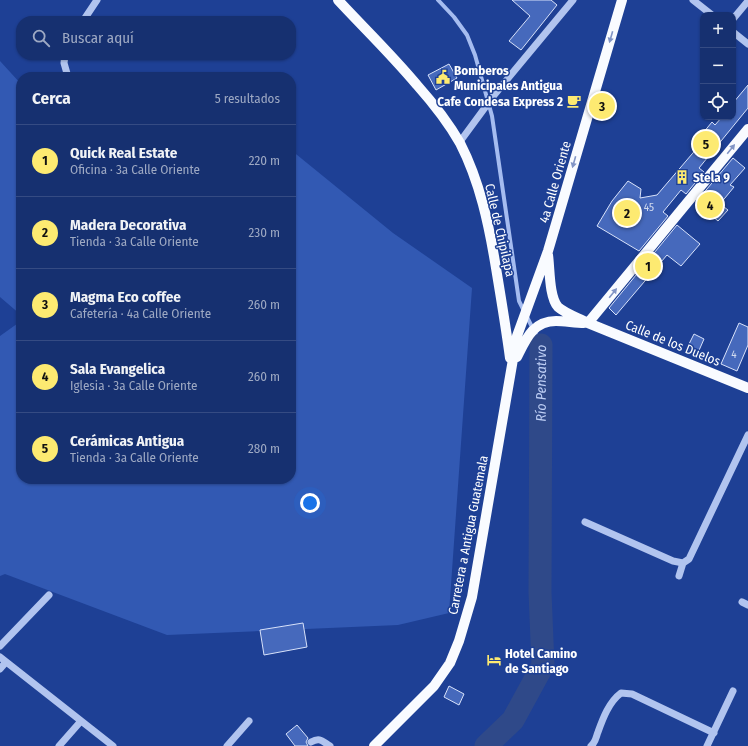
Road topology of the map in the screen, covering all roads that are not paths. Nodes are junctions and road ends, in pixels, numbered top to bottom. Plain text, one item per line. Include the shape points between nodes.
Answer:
1 (97, 0) edge
2 (338, 0) edge
3 (573, 0) edge
4 (621, 0) edge
5 (693, 0) edge
6 (748, 1) edge
7 (708, 12) edge
8 (736, 15) edge
9 (86, 16) edge
10 (736, 34) edge
11 (748, 44) edge
12 (64, 60) edge
13 (67, 72) edge
14 (748, 129) edge
15 (460, 143) junction
16 (548, 251) junction
17 (588, 323) junction
18 (511, 370) junction
19 (748, 388) edge
20 (748, 435) edge
21 (585, 522) dead end
22 (683, 563) junction
23 (679, 576) dead end
24 (49, 595) dead end
25 (0, 646) edge
26 (3, 660) edge
27 (0, 669) edge
28 (733, 691) dead end
29 (81, 721) junction
30 (249, 721) dead end
31 (714, 733) junction
32 (311, 742) dead end
33 (595, 745) edge
34 (59, 746) edge
35 (112, 746) edge
36 (227, 746) edge
37 (330, 746) edge
38 (374, 746) edge
39 (708, 746) edge

1 - 9 street
2 - 15 main road, Calle de Chipilapa via 407,73 448,123
3 - 15 street via 495,94
4 -> 16 main road, 4a Calle Oriente
5 - 7 street
6 - 8 street
10 - 11 street
12 - 13 street
17 -> 14 main road
15 - 18 main road, Calle de Chipilapa via 484,207 507,332
16 - 17 main road, Calle de los Duelos via 552,298 557,306
16 - 18 main road, 4a Calle Oriente via 517,336
17 - 18 main road, Calle de los Duelos via 556,321 534,329
17 - 19 main road, Calle de los Duelos
18 - 38 main road, Carretera a Antigua Guatemala via 472,598 459,641 450,663 434,686
20 - 22 street via 689,559
21 - 22 street
22 - 23 street
24 - 25 street
26 - 27 street
26 - 29 street
28 - 31 street
29 - 34 street
29 - 35 street
30 - 36 street
31 - 33 street via 632,694 621,693 614,698 607,711 597,732
31 - 39 street
32 - 37 street via 317,739

